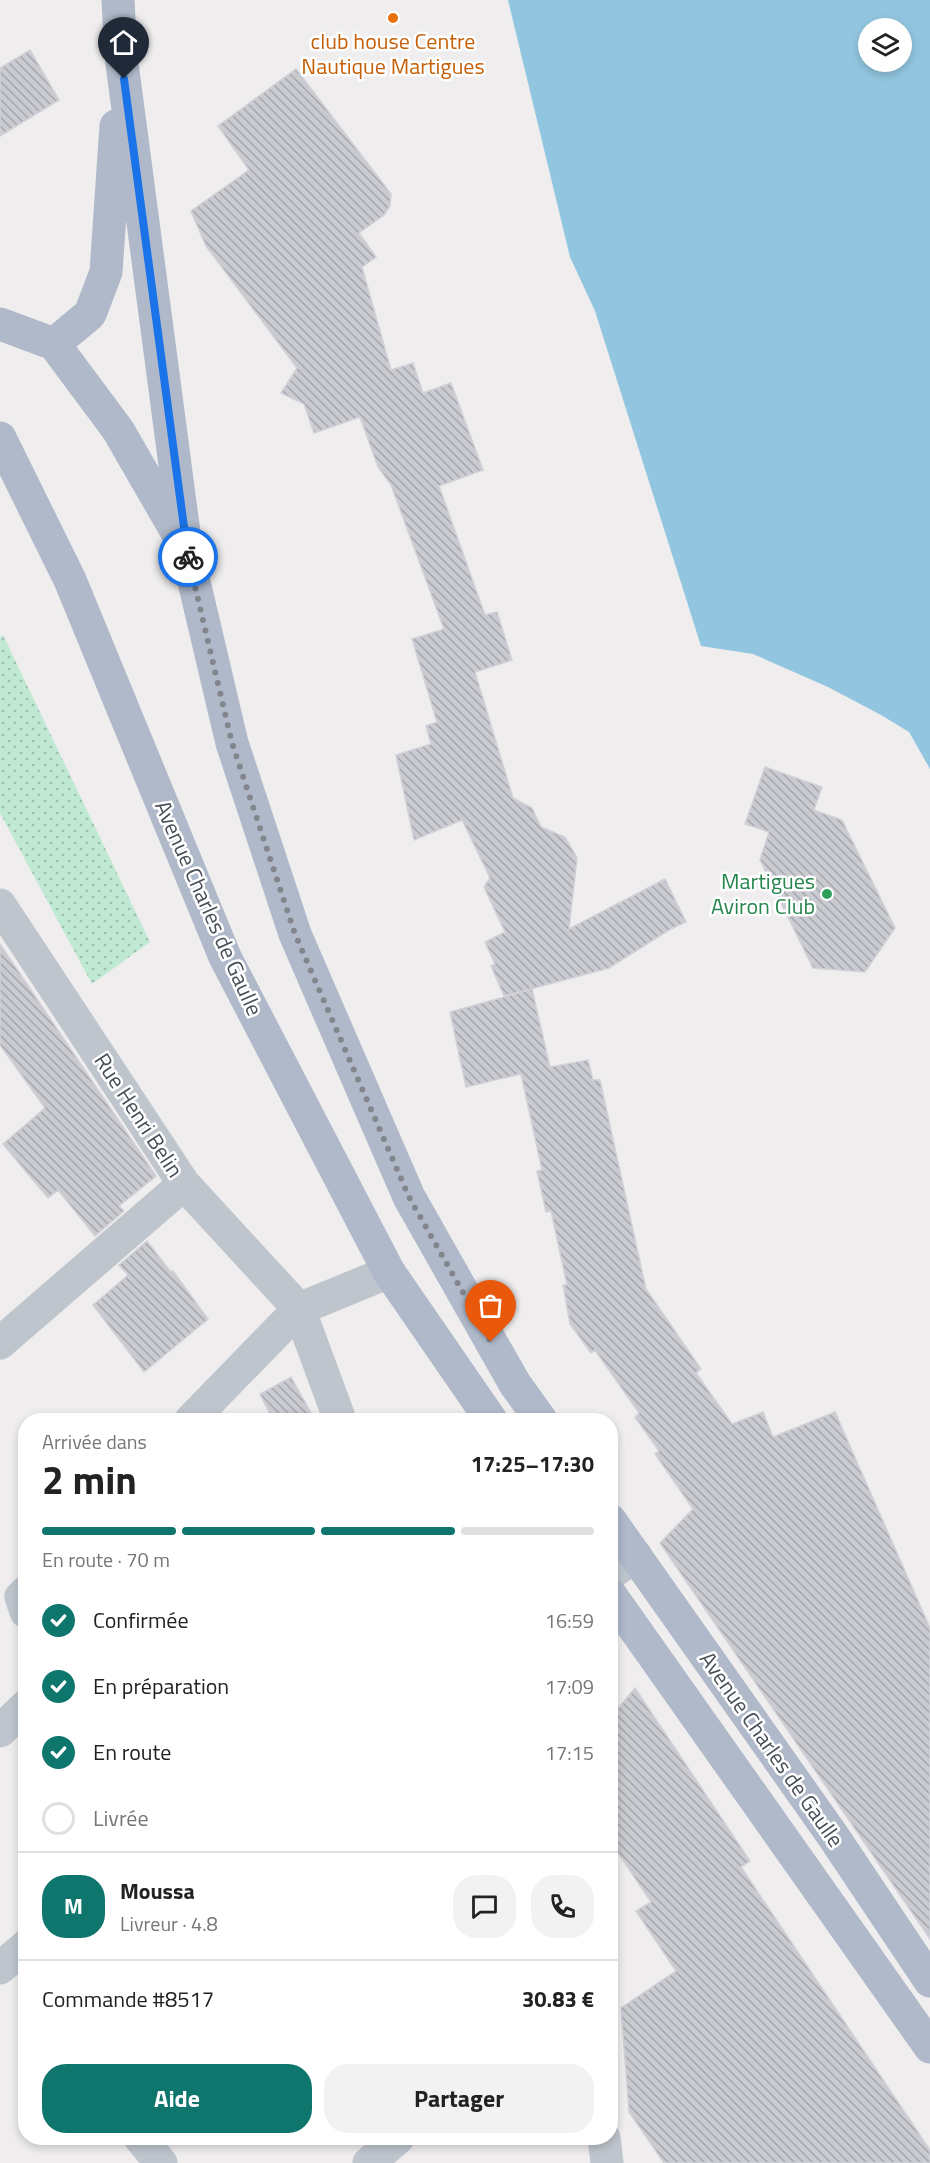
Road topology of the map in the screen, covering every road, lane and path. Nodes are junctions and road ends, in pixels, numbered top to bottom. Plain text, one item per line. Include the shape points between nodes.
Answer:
1 (118, 0) edge
2 (121, 56) junction
3 (0, 324) edge
4 (0, 345) edge
5 (54, 345) junction
6 (0, 438) edge
7 (186, 548) junction
8 (0, 905) edge
9 (184, 1184) junction
10 (389, 1272) junction
11 (298, 1309) junction
12 (0, 1343) edge
13 (198, 1413) edge
14 (337, 1413) edge
15 (486, 1413) edge
16 (536, 1413) edge
17 (618, 1548) edge
18 (623, 1565) edge
19 (618, 1605) edge
20 (18, 1714) edge
21 (0, 1731) edge
22 (18, 1953) edge
23 (0, 1968) edge
24 (930, 1981) edge
25 (930, 2047) edge
26 (146, 2145) edge
27 (390, 2145) edge
28 (605, 2145) edge
29 (161, 2163) edge
30 (369, 2163) edge
31 (607, 2163) edge

1 - 2 main road
2 - 5 main road via 106,272 90,314
2 - 7 main road
3 - 5 main road
4 - 5 main road via 10,350
5 - 7 main road via 118,430
6 - 10 main road, Avenue Charles de Gaulle via 70,580 225,957
7 - 16 main road via 232,743 295,934 409,1197
8 - 9 street, Rue Henri Belin
9 - 11 street, Rue Henri Belin
9 - 12 street
10 - 11 street
10 - 15 main road, Avenue Charles de Gaulle
11 - 13 street
11 - 14 street
17 - 18 main road, Avenue Charles de Gaulle
18 - 24 main road, Avenue Charles de Gaulle via 833,1836
19 - 25 main road, Avenue Charles de Gaulle
20 - 21 street
22 - 23 street
26 - 29 street
27 - 30 street
28 - 31 street

